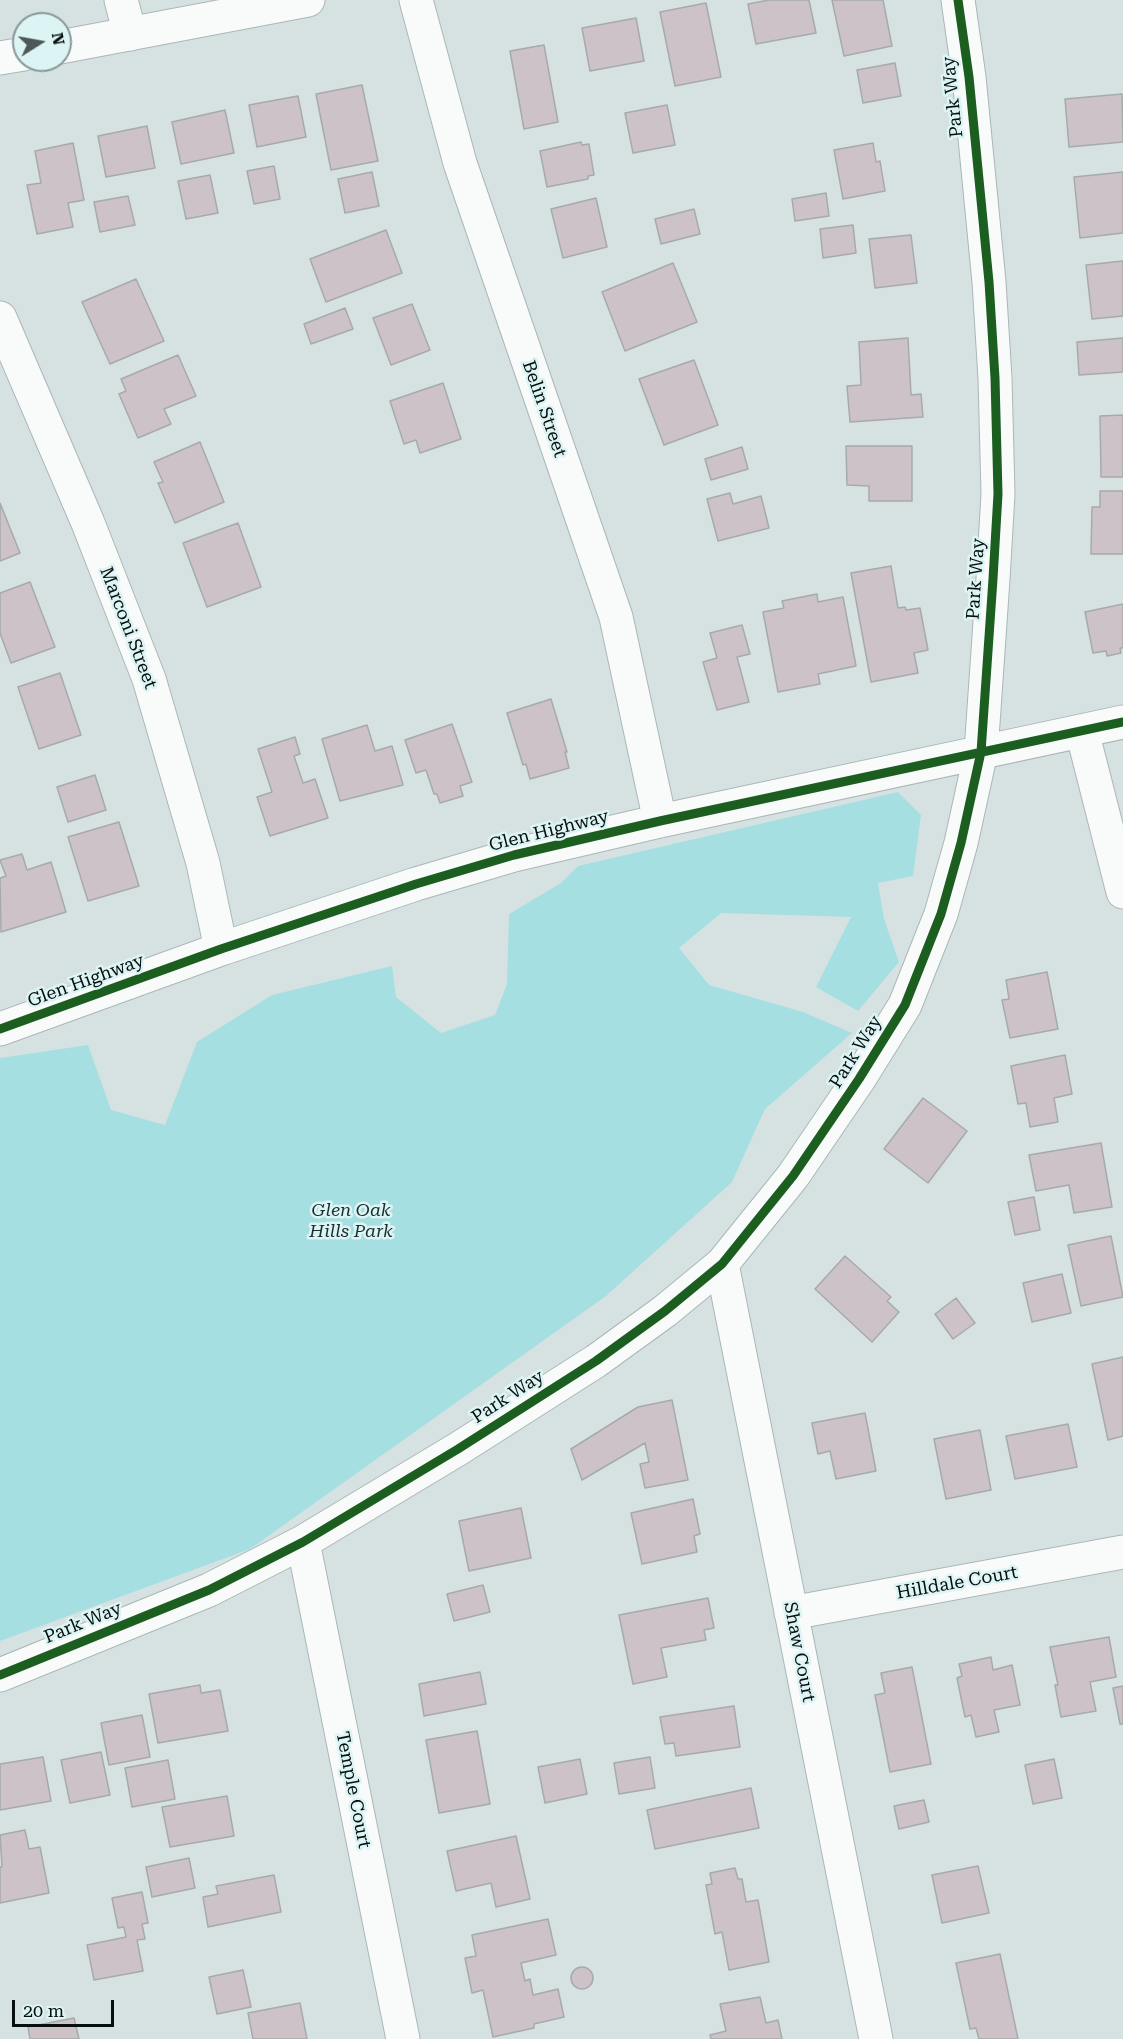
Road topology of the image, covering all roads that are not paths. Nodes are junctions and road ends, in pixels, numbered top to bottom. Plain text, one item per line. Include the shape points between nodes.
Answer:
1 (121, 0) edge
2 (308, 0) edge
3 (416, 0) edge
4 (958, 0) edge
5 (130, 34) junction
6 (72, 45) edge
7 (0, 318) edge
8 (1123, 722) edge
9 (1082, 731) junction
10 (981, 752) junction
11 (660, 821) junction
12 (1123, 892) edge
13 (221, 949) junction
14 (0, 1029) edge
15 (722, 1264) junction
16 (303, 1542) junction
17 (1123, 1552) edge
18 (791, 1613) junction
19 (0, 1675) edge
20 (403, 2039) edge
21 (876, 2039) edge

1 - 5 street
2 - 5 street
3 - 11 street, Belin Street via 460,163 616,618
4 - 10 street, Park Way via 969,77 995,378 998,494
5 - 6 street
7 - 13 street, Marconi Street via 88,523 149,680 203,862
8 - 9 street, Glen Highway
9 - 10 street, Glen Highway
9 - 12 street
10 - 11 street, Glen Highway
10 - 15 street, Park Way via 941,914 905,1005 793,1176
11 - 13 street, Glen Highway via 514,855
13 - 14 street, Glen Highway
15 - 16 street, Park Way via 596,1360
15 - 18 street, Shaw Court
16 - 19 street, Park Way via 209,1590
16 - 20 street, Temple Court
17 - 18 street, Hilldale Court
18 - 21 street, Shaw Court

